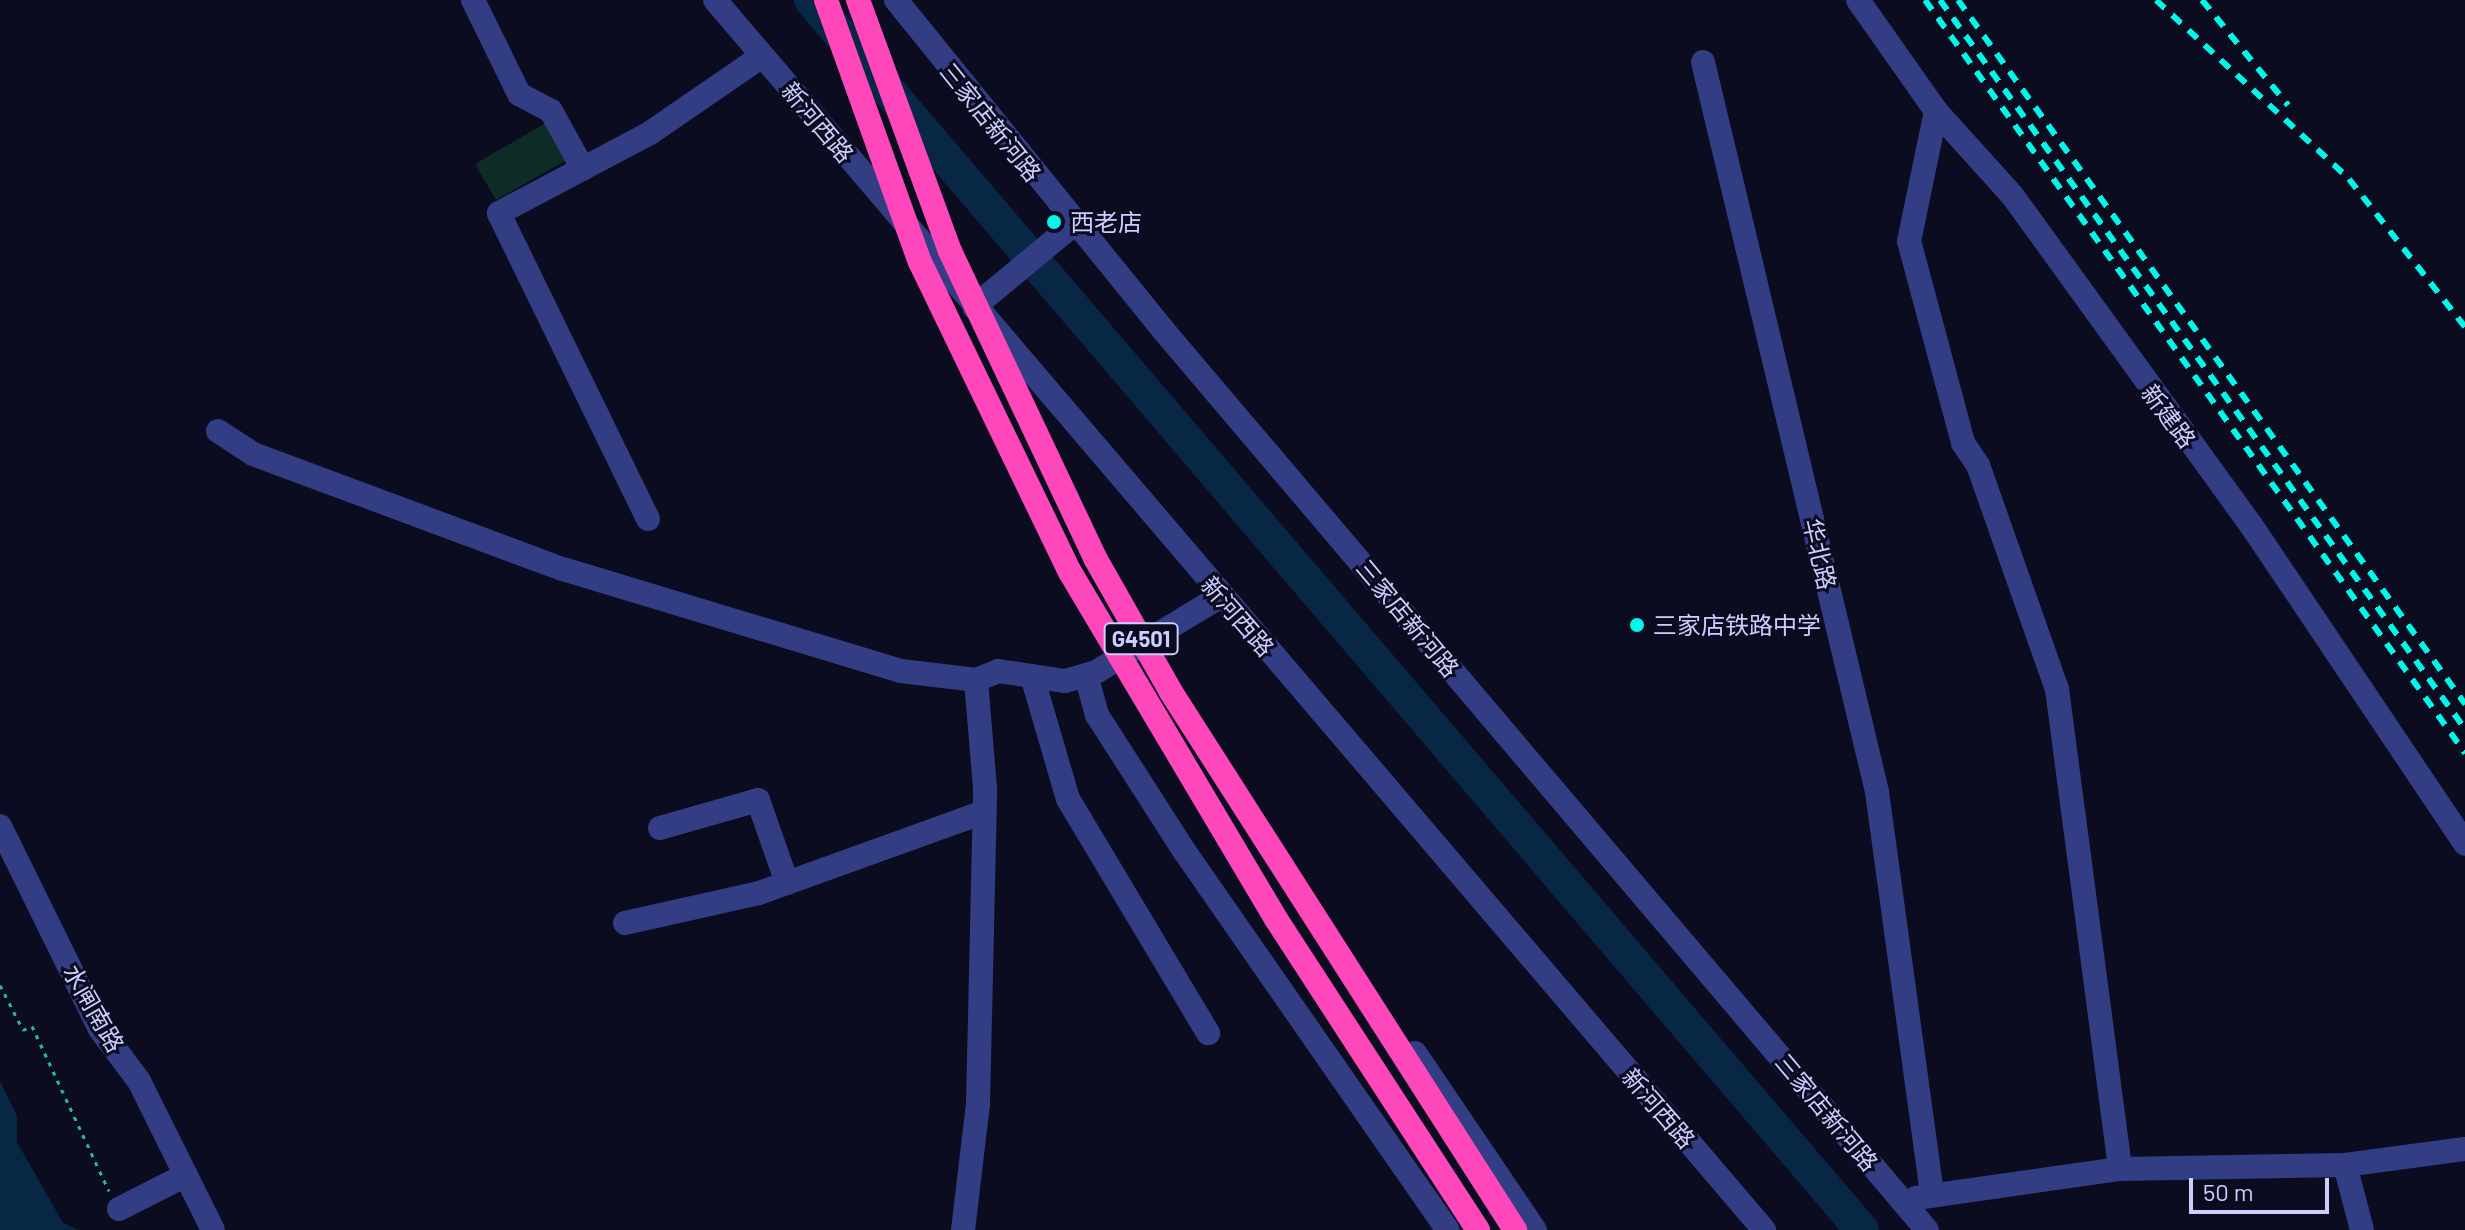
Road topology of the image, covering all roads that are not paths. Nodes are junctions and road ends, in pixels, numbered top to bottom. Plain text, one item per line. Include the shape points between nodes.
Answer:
1 (473, 0) edge
2 (715, 0) edge
3 (826, 0) edge
4 (858, 0) edge
5 (896, 0) edge
6 (1858, 0) edge
7 (762, 56) junction
8 (1703, 62) dead end
9 (1936, 111) junction
10 (583, 169) junction
11 (1074, 224) junction
12 (974, 307) junction
13 (218, 431) dead end
14 (648, 519) dead end
15 (1221, 596) junction
16 (1148, 641) junction
17 (1086, 675) junction
18 (1032, 676) junction
19 (976, 680) junction
20 (984, 812) junction
21 (0, 826) edge
22 (660, 828) dead end
23 (2465, 844) edge
24 (787, 883) junction
25 (625, 923) dead end
26 (1208, 1033) dead end
27 (2465, 1149) edge
28 (2345, 1165) junction
29 (2120, 1169) junction
30 (186, 1175) junction
31 (1932, 1194) junction
32 (1903, 1201) junction
33 (119, 1209) road end
34 (213, 1230) edge
35 (963, 1230) edge
36 (1448, 1230) edge
37 (1478, 1230) edge
38 (1515, 1230) edge
39 (1535, 1230) edge
40 (1764, 1230) edge
41 (1927, 1230) edge
42 (2362, 1230) edge

1 - 10 street via 519,94 551,111
2 - 7 street, 新河西路
3 - 37 highway, G4501, bridge via 920,262 1070,572 1276,919
4 - 38 highway, G4501, bridge via 950,251 1095,558 1171,692
5 - 11 street, 三家店新河路
6 - 9 street, 新建路
7 - 10 street via 650,133
7 - 12 street, 新河西路
8 - 31 street, 华北路 via 1877,792
9 - 23 street, 新建路 via 2012,195 2251,525
9 - 29 street via 1909,241 1963,443 1978,465 2057,689
10 - 14 street via 499,213
11 - 12 street
11 - 32 street, 三家店新河路
12 - 15 street, 新河西路
13 - 19 street via 253,454 563,569 901,671
15 - 16 street
15 - 40 street, 新河西路
16 - 17 street
16 - 39 street via 1231,778
17 - 18 street
17 - 36 street via 1097,715 1185,852
18 - 19 street via 998,671
18 - 26 street via 1068,799
19 - 20 street
20 - 24 street
20 - 35 street via 978,1105
21 - 30 street, 水闸南路 via 100,1029 139,1081
22 - 24 street via 758,800
24 - 25 street
27 - 28 street
28 - 29 street
28 - 42 street
29 - 31 street
30 - 33 street
30 - 34 street, 水闸南路
31 - 32 street
32 - 41 street, 三家店新河路

